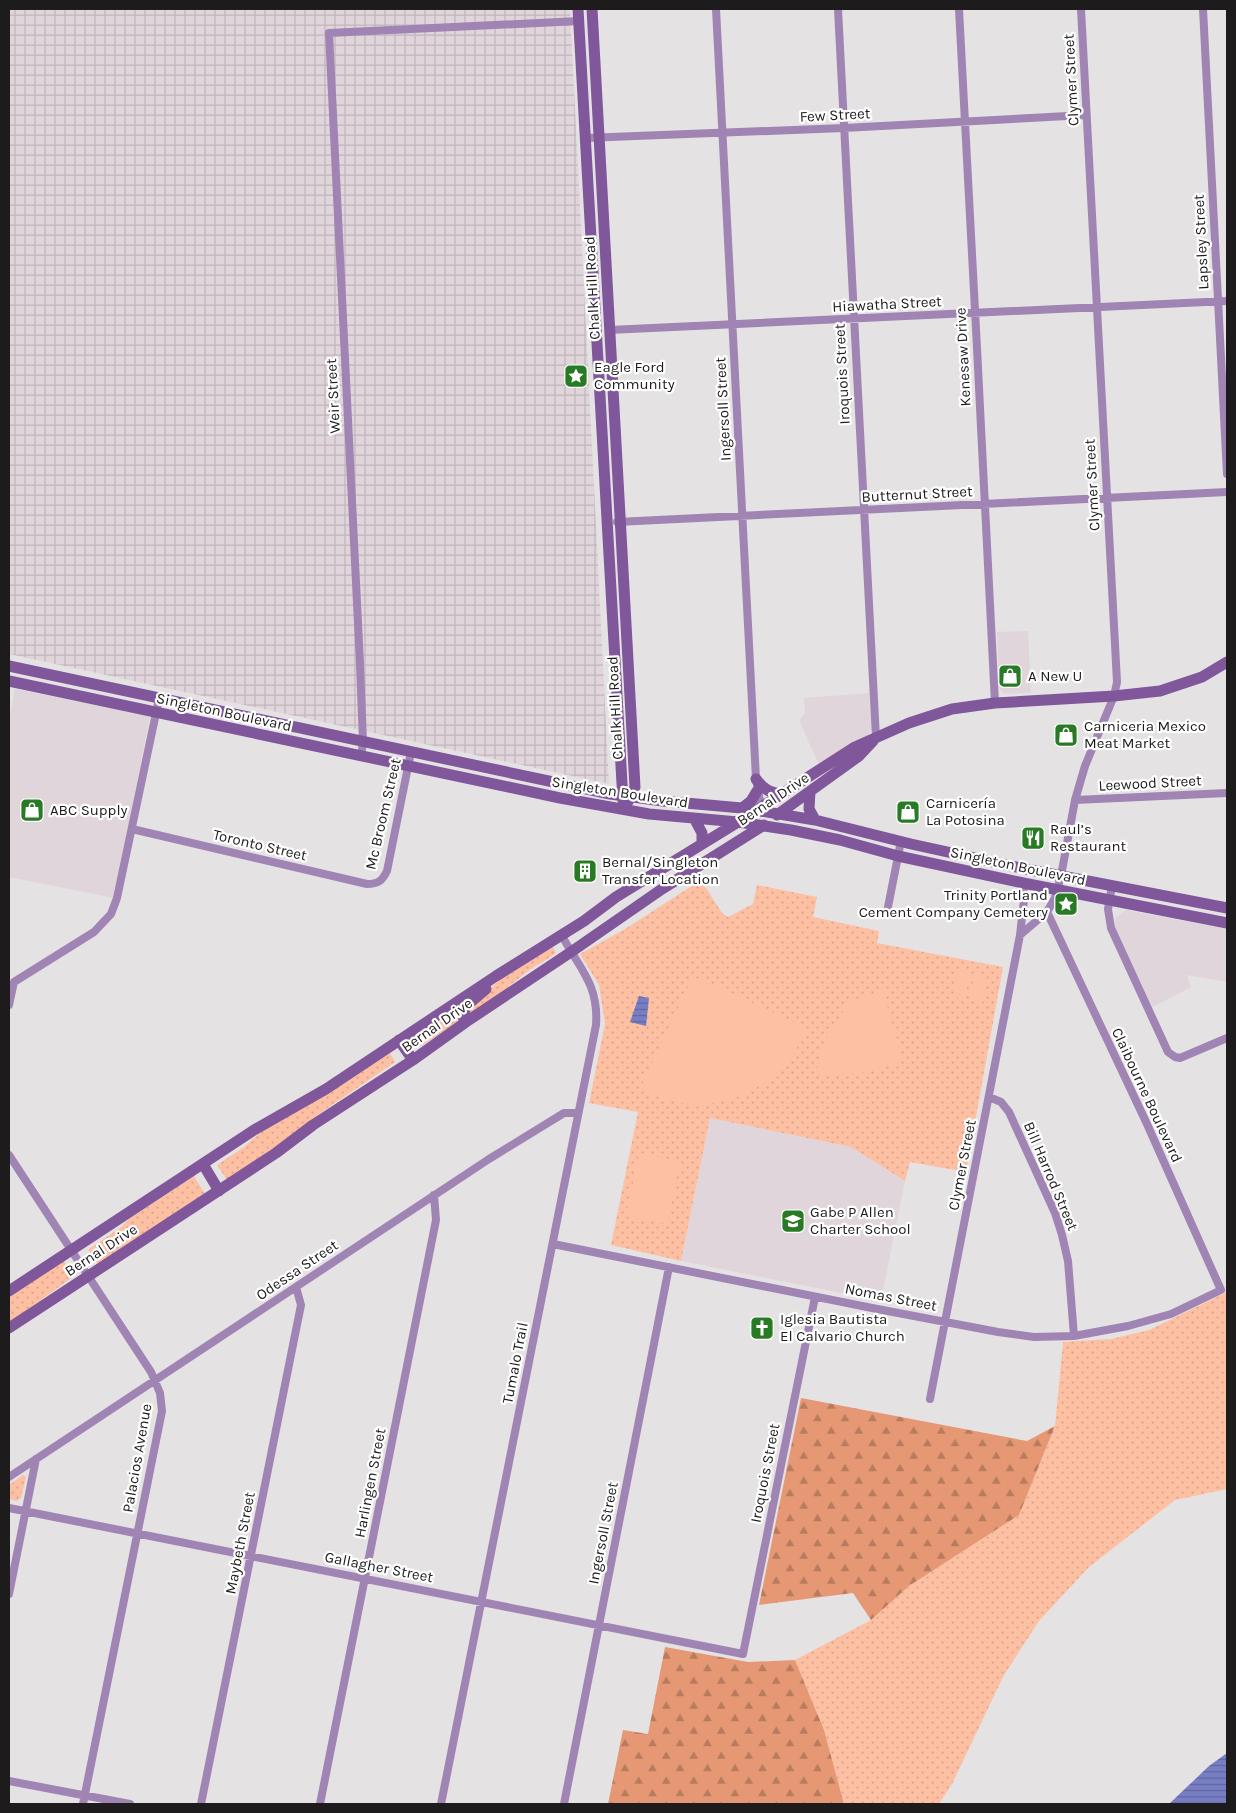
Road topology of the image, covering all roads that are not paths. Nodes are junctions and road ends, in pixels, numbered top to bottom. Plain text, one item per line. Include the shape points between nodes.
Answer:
1 (592, 9) edge
2 (716, 9) edge
3 (838, 9) edge
4 (960, 9) edge
5 (1081, 9) edge
6 (1202, 9) edge
7 (579, 15) edge
8 (1086, 115) junction
9 (966, 122) junction
10 (844, 128) junction
11 (722, 133) junction
12 (599, 137) junction
13 (585, 138) junction
14 (590, 226) junction
15 (604, 226) junction
16 (1227, 301) edge
17 (1218, 302) junction
18 (1096, 306) junction
19 (974, 313) junction
20 (853, 320) junction
21 (732, 325) junction
22 (609, 330) junction
23 (611, 367) junction
24 (598, 368) junction
25 (599, 394) junction
26 (612, 394) junction
27 (1227, 474) edge
28 (1227, 492) edge
29 (1107, 499) junction
30 (986, 504) junction
31 (863, 510) junction
32 (743, 516) junction
33 (620, 522) junction
34 (608, 523) junction
35 (1227, 662) edge
36 (9, 666) edge
37 (9, 680) edge
38 (97, 685) junction
39 (1114, 696) junction
40 (94, 699) junction
41 (159, 699) junction
42 (994, 703) junction
43 (156, 713) junction
44 (876, 738) junction
45 (363, 742) junction
46 (411, 752) junction
47 (361, 757) junction
48 (408, 767) junction
49 (756, 779) junction
50 (757, 791) junction
51 (810, 792) junction
52 (1227, 793) edge
53 (782, 794) junction
54 (627, 796) junction
55 (1075, 800) junction
56 (742, 808) junction
57 (759, 809) junction
58 (623, 810) junction
59 (780, 814) junction
60 (694, 818) junction
61 (815, 820) junction
62 (738, 822) junction
63 (763, 826) junction
64 (132, 829) junction
65 (901, 841) junction
66 (702, 844) junction
67 (898, 856) junction
68 (1061, 876) junction
69 (381, 881) joint
70 (1023, 883) junction
71 (1112, 886) junction
72 (1057, 890) junction
73 (1109, 900) junction
74 (1227, 908) edge
75 (887, 912) dead end
76 (1047, 912) junction
77 (1227, 923) edge
78 (561, 934) junction
79 (1020, 935) junction
80 (571, 952) junction
81 (496, 976) junction
82 (11, 982) edge
83 (9, 1006) edge
84 (466, 1022) junction
85 (1227, 1038) edge
86 (399, 1040) junction
87 (413, 1060) junction
88 (989, 1098) junction
89 (577, 1113) junction
90 (9, 1156) edge
91 (203, 1164) junction
92 (219, 1191) junction
93 (434, 1195) junction
94 (553, 1244) junction
95 (72, 1250) junction
96 (669, 1267) junction
97 (89, 1276) junction
98 (296, 1286) junction
99 (1221, 1290) joint
100 (9, 1291) edge
101 (815, 1296) junction
102 (946, 1321) junction
103 (9, 1328) edge
104 (1074, 1336) junction
105 (156, 1381) junction
106 (930, 1399) dead end
107 (36, 1459) junction
108 (9, 1477) edge
109 (9, 1508) edge
110 (26, 1511) junction
111 (138, 1533) junction
112 (252, 1557) junction
113 (366, 1579) junction
114 (9, 1594) edge
115 (483, 1602) junction
116 (599, 1625) junction
117 (743, 1654) joint
118 (9, 1780) edge
119 (85, 1795) junction
120 (83, 1804) edge
121 (130, 1804) edge
122 (201, 1804) edge
123 (320, 1804) edge
124 (441, 1804) edge
125 (564, 1804) edge

1 - 12 street, Chalk Hill Road
2 - 11 street, Ingersoll Street
3 - 10 street, Iroquois Street
4 - 9 street, Kenesaw Drive
5 - 8 street, Clymer Street
6 - 17 street, Lapsley Street
7 - 13 street, Chalk Hill Road
7 - 45 street, Weir Street via 329,33
8 - 9 street, Few Street
8 - 18 street, Clymer Street
9 - 10 street, Few Street
9 - 19 street, Kenesaw Drive
10 - 11 street, Few Street
10 - 20 street, Iroquois Street
11 - 12 street, Few Street
11 - 21 street, Ingersoll Street
12 - 13 street, Few Street
12 - 15 street, Chalk Hill Road
13 - 14 street, Chalk Hill Road
14 - 15 street
14 - 24 street, Chalk Hill Road
15 - 22 street, Chalk Hill Road
16 - 17 street, Hiawatha Street
17 - 18 street, Hiawatha Street
17 - 27 street, Lapsley Street
18 - 19 street, Hiawatha Street
18 - 29 street, Clymer Street
19 - 20 street, Hiawatha Street
19 - 30 street, Kenesaw Drive
20 - 21 street, Hiawatha Street
20 - 31 street, Iroquois Street
21 - 22 street, Hiawatha Street
21 - 32 street, Ingersoll Street
22 - 23 street, Chalk Hill Road
23 - 24 street
23 - 26 street, Chalk Hill Road
24 - 25 street, Chalk Hill Road
25 - 26 street
25 - 34 street, Chalk Hill Road
26 - 33 street, Chalk Hill Road
28 - 29 street, Butternut Street
29 - 30 street, Butternut Street
29 - 39 street, Clymer Street via 1117,682
30 - 31 street, Butternut Street
30 - 42 street, Kenesaw Drive
31 - 32 street, Butternut Street
31 - 44 street, Iroquois Street
32 - 33 street, Butternut Street
32 - 49 street, Ingersoll Street
33 - 34 street, Butternut Street
33 - 54 street, Chalk Hill Road via 635,787
34 - 54 street, Chalk Hill Road
35 - 39 street, Bernal Drive via 1181,685 1160,691
36 - 38 street, Singleton Boulevard
37 - 40 street, Singleton Boulevard
38 - 40 street
38 - 41 street, Singleton Boulevard
39 - 42 street, Bernal Drive
39 - 55 street, Clymer Street via 1085,766
40 - 43 street, Singleton Boulevard
41 - 43 street
41 - 45 street, Singleton Boulevard
42 - 44 street, Bernal Drive via 952,709
43 - 47 street, Singleton Boulevard
43 - 64 street
44 - 51 street, Bernal Drive via 859,756
44 - 53 street, Bernal Drive via 855,747
45 - 46 street, Singleton Boulevard
45 - 47 street, Weir Street
46 - 48 street, Mc Broom Street
46 - 54 street, Singleton Boulevard
47 - 48 street, Singleton Boulevard
48 - 58 street, Singleton Boulevard
48 - 69 street, Mc Broom Street via 387,871
49 - 50 street, Ingersoll Street
49 - 53 street via 768,791
50 - 56 street
50 - 57 street, Ingersoll Street
51 - 59 street, Bernal Drive
51 - 61 street via 809,809
52 - 55 street, Leewood Street
53 - 57 street, Bernal Drive
54 - 56 street, Singleton Boulevard
54 - 58 street, Chalk Hill Road
55 - 68 street, Clymer Street
56 - 57 street, Singleton Boulevard
57 - 59 street, Singleton Boulevard
57 - 62 street, Bernal Drive
58 - 60 street, Singleton Boulevard
59 - 61 street, Singleton Boulevard
59 - 63 street, Bernal Drive
60 - 62 street, Singleton Boulevard
60 - 66 street via 702,833
61 - 65 street, Singleton Boulevard
62 - 63 street, Singleton Boulevard
62 - 66 street, Bernal Drive
63 - 67 street, Singleton Boulevard via 840,840
63 - 80 street, Bernal Drive via 662,889
64 - 69 street, Toronto Street via 367,884
64 - 82 street via 118,898 111,914 94,932
65 - 67 street
65 - 68 street, Singleton Boulevard
66 - 78 street, Bernal Drive
67 - 70 street, Singleton Boulevard
67 - 75 street
68 - 71 street, Singleton Boulevard
68 - 72 street, Clymer Street
70 - 72 street, Singleton Boulevard
70 - 79 street, Clymer Street
71 - 73 street
71 - 74 street, Singleton Boulevard
72 - 73 street, Singleton Boulevard
72 - 76 street, Clymer Street
73 - 77 street, Singleton Boulevard
73 - 85 street via 1111,928 1168,1052 1180,1058
76 - 79 street, Clymer Street
76 - 99 street, Claibourne Boulevard
78 - 80 street, Tumalo Trail
78 - 81 street, Bernal Drive
79 - 88 street, Clymer Street
80 - 84 street, Bernal Drive
80 - 89 street, Tumalo Trail via 594,991 597,1013
81 - 84 street via 488,988 466,1006 463,1017
81 - 86 street, Bernal Drive
82 - 83 street
84 - 87 street, Bernal Drive
86 - 87 street
86 - 91 street, Bernal Drive via 326,1090 254,1130
87 - 92 street, Bernal Drive
88 - 102 street, Clymer Street
88 - 104 street, Bill Harrod Street via 1002,1102 1008,1112 1055,1213 1068,1262
89 - 93 street, Odessa Street via 564,1113
89 - 94 street, Tumalo Trail
90 - 95 street, Palacios Avenue
91 - 92 street
91 - 95 street, Bernal Drive
92 - 97 street, Bernal Drive
93 - 98 street, Odessa Street
93 - 113 street, Harlingen Street via 436,1220
94 - 96 street, Nomas Street
94 - 115 street, Tumalo Trail
95 - 97 street, Palacios Avenue
95 - 100 street, Bernal Drive
96 - 101 street, Nomas Street
96 - 116 street, Ingersoll Street
97 - 103 street, Bernal Drive
97 - 105 street, Palacios Avenue
98 - 105 street, Odessa Street
98 - 112 street, Maybeth Street via 301,1305
99 - 104 street, Nomas Street via 1171,1314
101 - 102 street, Nomas Street
101 - 117 street, Iroquois Street
102 - 104 street, Nomas Street via 1034,1337
102 - 106 street, Clymer Street
105 - 107 street, Odessa Street
105 - 111 street, Palacios Avenue via 162,1411
107 - 108 street, Odessa Street
107 - 110 street
109 - 110 street, Gallagher Street
110 - 111 street, Gallagher Street
110 - 114 street
111 - 112 street, Gallagher Street
111 - 119 street, Palacios Avenue
112 - 113 street, Gallagher Street
112 - 122 street, Maybeth Street
113 - 115 street, Gallagher Street
113 - 123 street, Harlingen Street
115 - 116 street, Gallagher Street
115 - 124 street, Tumalo Trail
116 - 117 street, Gallagher Street
116 - 125 street, Ingersoll Street
118 - 119 street
119 - 120 street, Palacios Avenue
119 - 121 street

